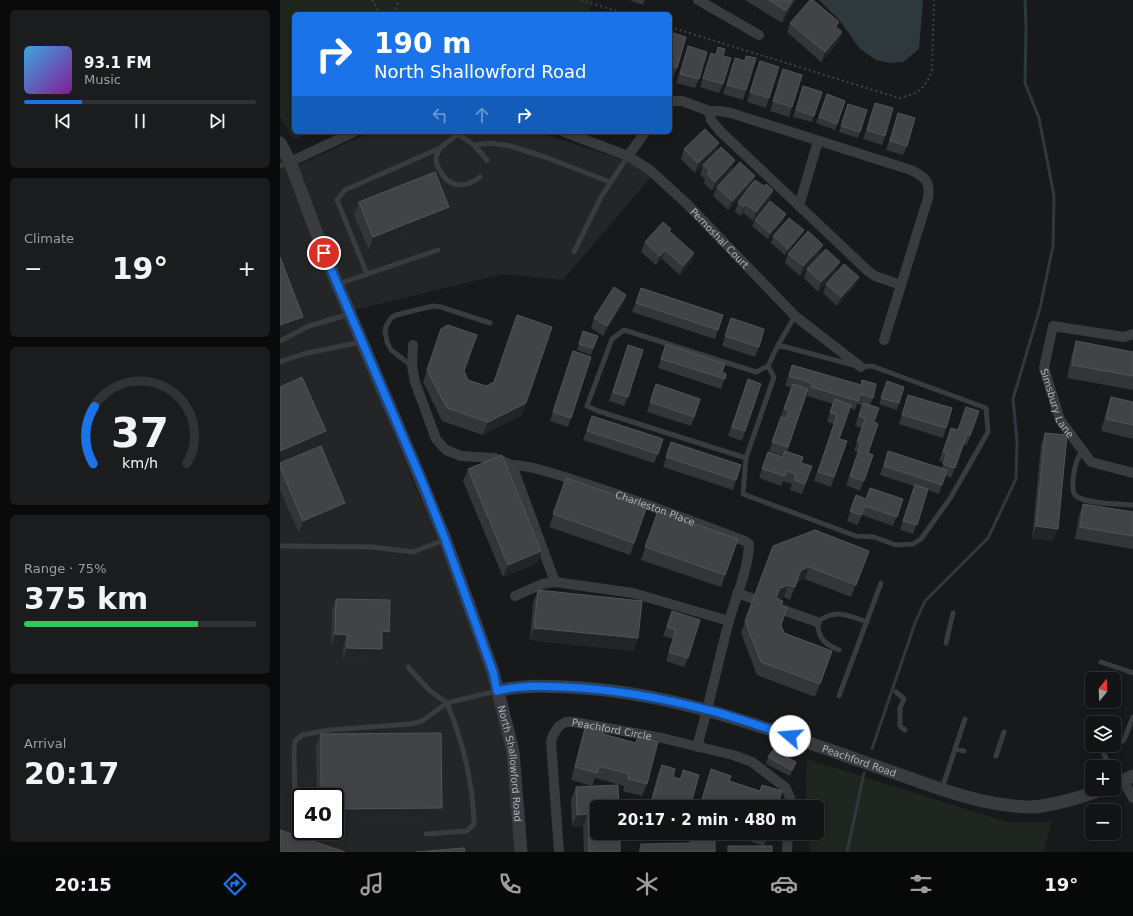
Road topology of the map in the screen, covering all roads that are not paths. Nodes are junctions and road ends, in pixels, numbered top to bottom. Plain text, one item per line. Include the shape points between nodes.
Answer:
1 (698, 0) edge
2 (759, 35) dead end
3 (672, 101) edge
4 (709, 111) junction
5 (350, 134) edge
6 (458, 134) edge
7 (460, 134) edge
8 (569, 134) edge
9 (644, 134) edge
10 (818, 141) junction
11 (280, 143) edge
12 (474, 145) junction
13 (440, 148) junction
14 (628, 156) junction
15 (487, 160) dead end
16 (285, 164) edge
17 (480, 177) dead end
18 (610, 182) junction
19 (799, 206) junction
20 (438, 250) dead end
21 (574, 252) dead end
22 (367, 274) junction
23 (338, 284) junction
24 (901, 285) junction
25 (350, 314) junction
26 (795, 316) junction
27 (490, 322) dead end
28 (1133, 334) edge
29 (280, 340) edge
30 (884, 340) dead end
31 (362, 342) junction
32 (413, 345) dead end
33 (778, 345) junction
34 (280, 362) edge
35 (412, 366) junction
36 (768, 366) junction
37 (861, 367) junction
38 (1083, 450) junction
39 (746, 458) junction
40 (512, 465) junction
41 (1133, 473) edge
42 (1133, 505) edge
43 (445, 539) junction
44 (280, 546) edge
45 (555, 582) junction
46 (881, 583) dead end
47 (737, 593) junction
48 (515, 596) dead end
49 (754, 599) edge
50 (773, 606) edge
51 (953, 613) dead end
52 (729, 622) junction
53 (817, 622) junction
54 (866, 622) junction
55 (946, 643) dead end
56 (840, 650) dead end
57 (1101, 662) dead end
58 (408, 667) dead end
59 (1133, 673) edge
60 (497, 691) junction
61 (896, 692) dead end
62 (840, 696) dead end
63 (447, 703) junction
64 (707, 710) junction
65 (1133, 717) edge
66 (965, 719) dead end
67 (905, 730) dead end
68 (1004, 732) dead end
69 (697, 746) junction
70 (955, 750) junction
71 (964, 751) dead end
72 (996, 756) dead end
73 (1107, 760) edge
74 (1121, 781) edge
75 (295, 788) edge
76 (942, 790) junction
77 (1085, 795) edge
78 (1133, 798) edge
79 (790, 800) edge
80 (426, 834) dead end
81 (788, 840) edge
82 (521, 852) edge
83 (559, 852) edge
84 (787, 852) edge

1 - 2 street
3 - 4 street via 682,101
4 - 10 street via 730,113
4 - 19 street via 715,125
5 - 16 street
6 - 13 lane
7 - 12 lane
8 - 14 street, Pernoshal Court
9 - 14 street
10 - 19 street
10 - 24 street via 911,170 928,182 928,198
11 - 16 street, North Shallowford Road
12 - 15 lane
12 - 18 lane via 492,143 511,146
13 - 17 lane via 436,166 446,180 464,185
13 - 22 lane via 345,190 337,200
14 - 18 lane
14 - 26 street, Pernoshal Court via 650,170 687,204
16 - 23 street, North Shallowford Road
18 - 21 lane
19 - 24 street via 868,271
20 - 22 lane
22 - 23 lane
23 - 25 street, North Shallowford Road
24 - 30 street
25 - 29 lane via 309,326
25 - 31 street, North Shallowford Road
26 - 33 lane
26 - 37 street, Pernoshal Court
27 - 35 lane via 433,306 396,315 386,326 387,342 391,350
28 - 38 street, Simsbury Lane via 1124,337 1054,326 1044,368 1060,420
31 - 34 lane via 303,354
31 - 43 street, North Shallowford Road
32 - 35 street, Charleston Place
33 - 36 lane
33 - 37 lane
35 - 40 street, Charleston Place via 415,382 436,439 446,450 461,456 495,458
36 - 39 lane via 774,378
36 - 39 lane via 756,372 624,330 612,339 587,406
37 - 39 lane via 872,366 986,408 988,432 951,497 921,539 913,544 896,545 874,537 856,536 743,494
38 - 41 street, Simsbury Lane via 1091,462
38 - 42 lane via 1075,463 1073,492 1076,496 1085,500
40 - 45 street
40 - 47 street, Charleston Place via 549,472 745,541 749,544 749,552
43 - 44 lane via 413,552 365,547
43 - 60 street, North Shallowford Road via 493,672
45 - 48 street via 542,584
45 - 52 street via 633,593
46 - 54 lane
47 - 49 street
47 - 52 street, Charleston Place
50 - 53 street
51 - 55 lane
52 - 64 street, Charleston Place
53 - 54 lane via 825,616 835,614 844,614
53 - 56 lane via 818,633 823,641
54 - 62 lane
57 - 59 lane
58 - 63 lane via 429,690
60 - 63 lane
60 - 64 street, Peachford Road via 535,686 591,688
60 - 82 street, North Shallowford Road via 513,750
61 - 67 lane via 904,699 900,708 900,726
63 - 75 lane via 422,721 411,724 329,730 302,735 295,741
63 - 80 lane via 465,755 474,824 467,831
64 - 69 street
64 - 76 street, Peachford Road
65 - 73 lane via 1124,740 1103,752
66 - 70 lane
68 - 72 lane
69 - 79 street, Peachford Circle via 752,762 786,788
69 - 83 street, Peachford Circle via 583,723 566,722 559,726 551,741
70 - 71 lane
70 - 76 lane
74 - 78 street
76 - 77 street, Peachford Road via 978,801 1031,807
81 - 84 street

